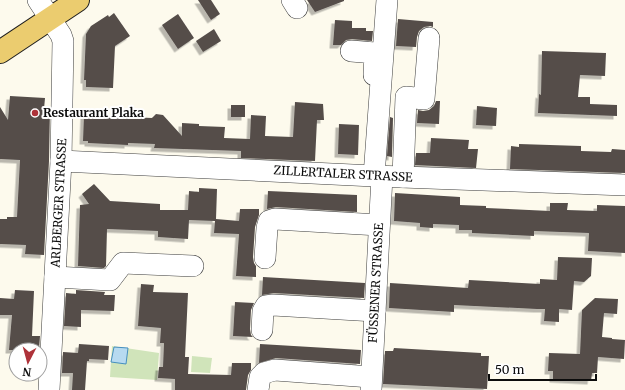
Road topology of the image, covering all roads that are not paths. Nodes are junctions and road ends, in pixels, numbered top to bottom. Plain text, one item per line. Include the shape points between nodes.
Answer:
1 (38, 0) edge
2 (78, 0) edge
3 (388, 0) edge
4 (50, 18) junction
5 (429, 38) dead end
6 (351, 51) dead end
7 (0, 52) edge
8 (61, 161) junction
9 (375, 176) junction
10 (403, 177) junction
11 (625, 185) edge
12 (379, 225) junction
13 (265, 258) dead end
14 (193, 266) dead end
15 (55, 277) junction
16 (375, 311) junction
17 (262, 330) dead end
18 (371, 384) edge
19 (49, 390) edge
20 (258, 390) edge

1 - 4 street, ARLBERGER STRASSE
2 - 4 main road
3 - 9 street
4 - 7 main road
4 - 8 street, ARLBERGER STRASSE via 63,41
5 - 10 street via 424,99 406,97
6 - 9 street via 375,53
8 - 9 street, ZILLERTALER STRASSE
8 - 15 street, ARLBERGER STRASSE
9 - 10 street, ZILLERTALER STRASSE
9 - 12 street, FÜSSENER STRASSE
10 - 11 street, ZILLERTALER STRASSE
12 - 13 street via 275,219 269,222 267,228
12 - 16 street, FÜSSENER STRASSE
14 - 15 street via 123,263 110,280
15 - 19 street, ARLBERGER STRASSE
16 - 17 street via 266,306 263,311
16 - 18 street, FÜSSENER STRASSE
18 - 20 street via 275,370 260,377

